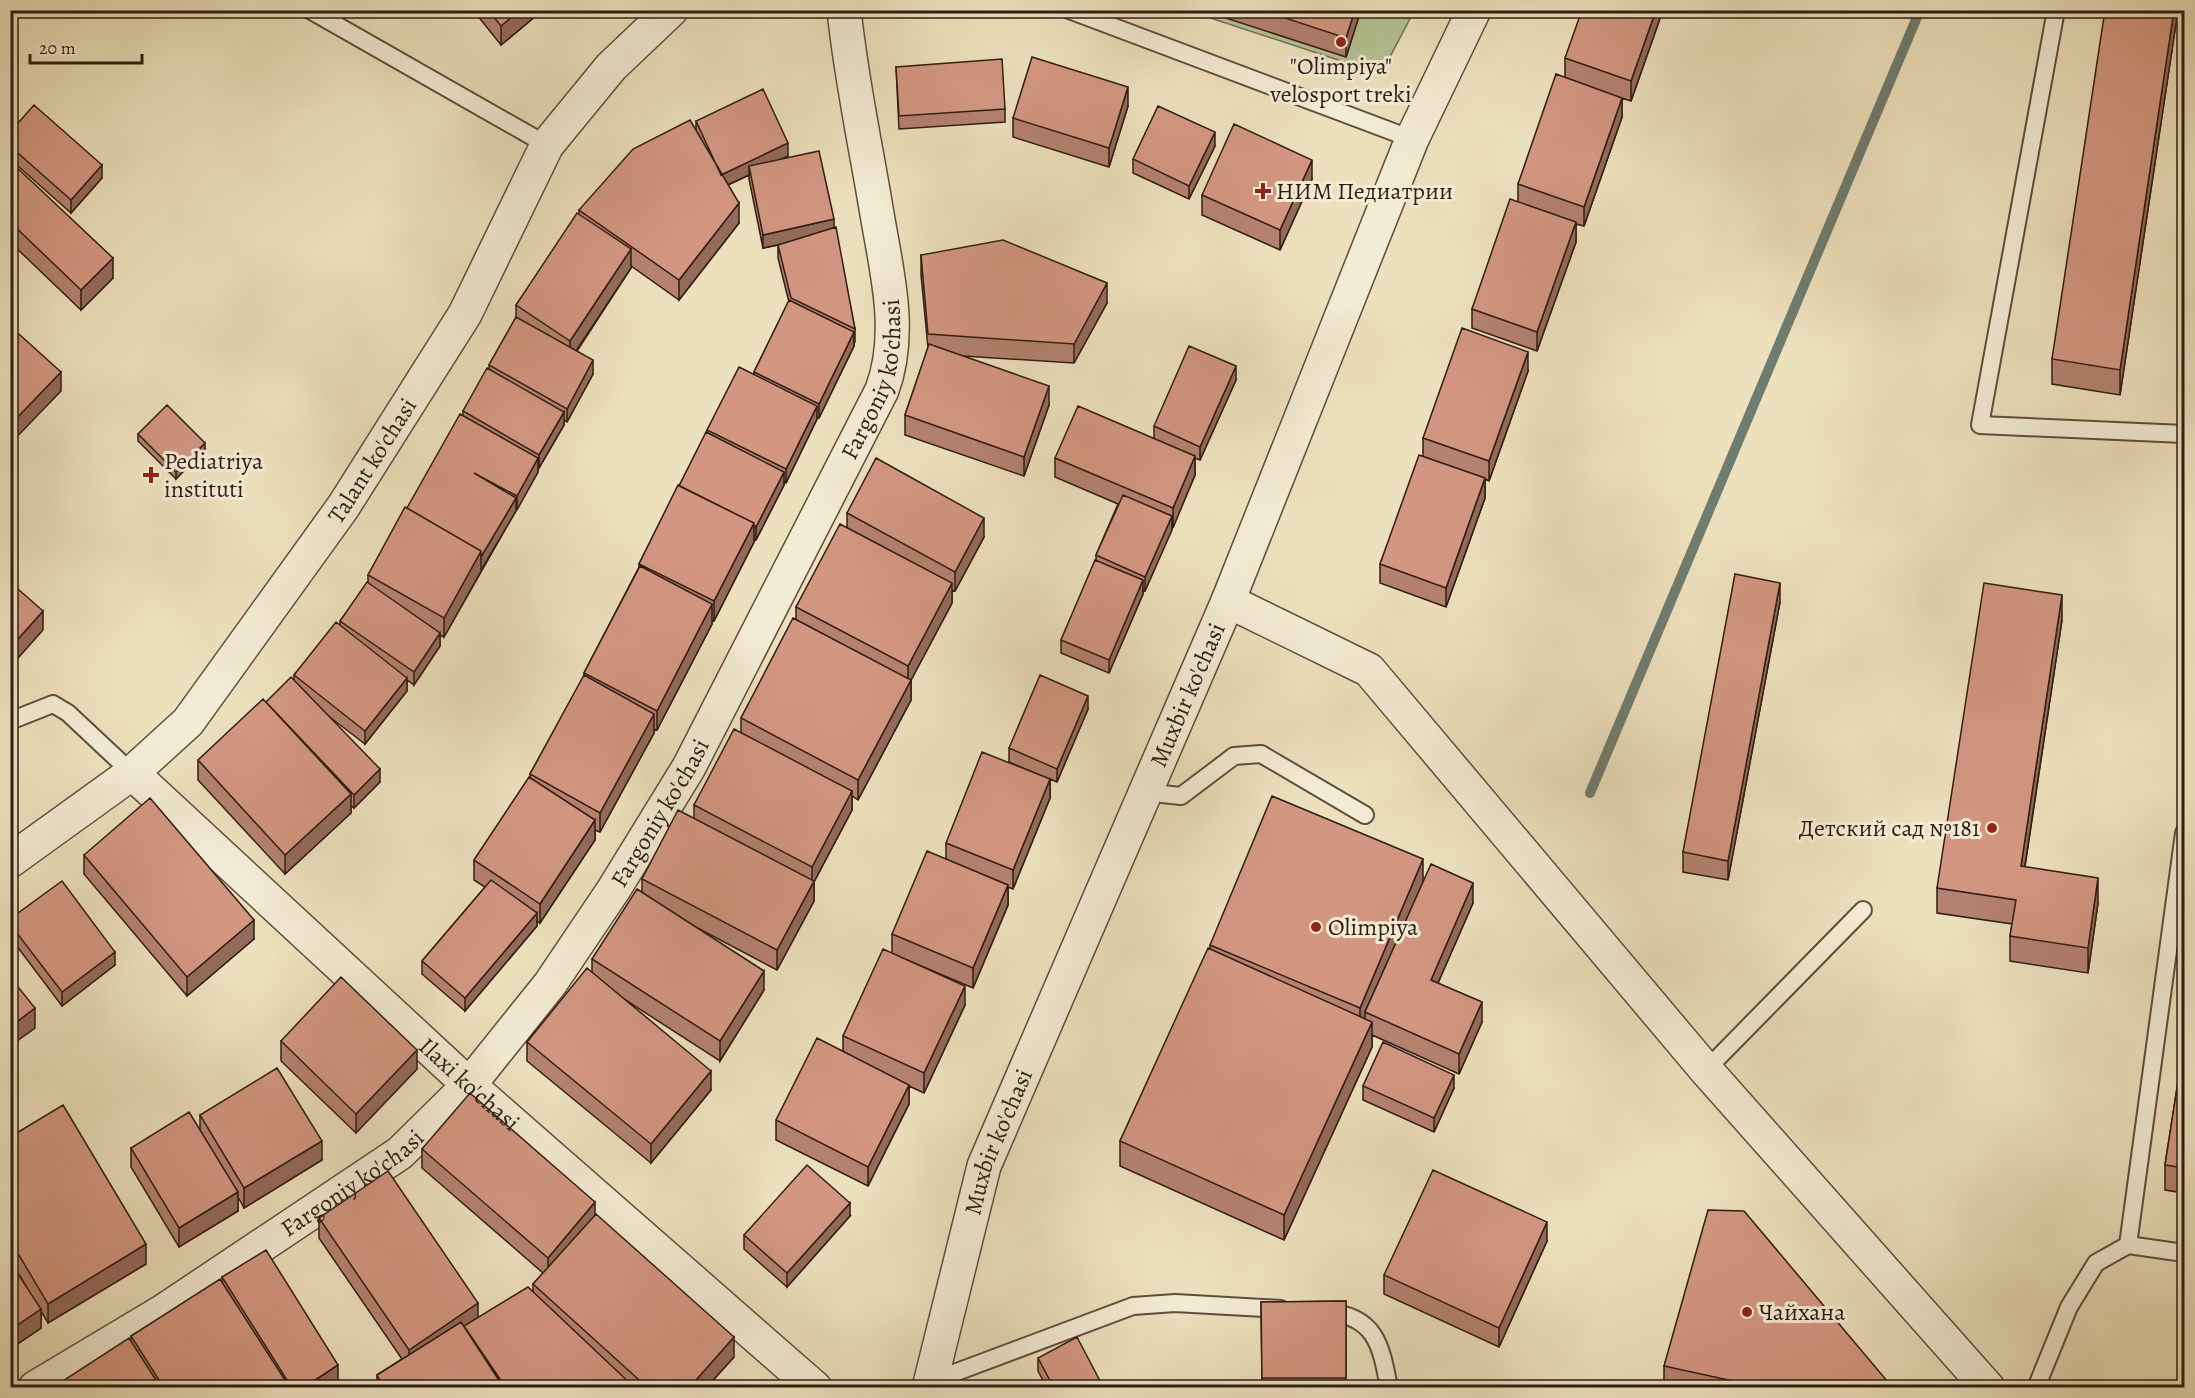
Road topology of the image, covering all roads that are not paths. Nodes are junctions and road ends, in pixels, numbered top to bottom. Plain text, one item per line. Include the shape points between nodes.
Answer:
1 (310, 10) edge
2 (671, 10) edge
3 (844, 10) edge
4 (1069, 10) edge
5 (1474, 10) edge
6 (2056, 10) edge
7 (1412, 139) junction
8 (547, 146) junction
9 (2184, 434) edge
10 (1228, 602) junction
11 (10, 721) edge
12 (132, 773) junction
13 (1149, 788) junction
14 (1365, 815) dead end
15 (2184, 833) edge
16 (10, 861) edge
17 (1863, 910) dead end
18 (1706, 1070) junction
19 (469, 1085) junction
20 (2128, 1245) junction
21 (2184, 1253) edge
22 (929, 1385) edge
23 (35, 1388) edge
24 (815, 1388) edge
25 (1389, 1388) edge
26 (1988, 1388) edge
27 (2036, 1388) edge

1 - 8 lane
2 - 8 street, Talant ko'chasi via 610,67
3 - 19 street, Fargoniy ko'chasi via 890,287 894,335 889,370 763,628 690,766 550,984
4 - 7 lane
5 - 7 street, Muxbir ko'chasi
6 - 9 lane via 1980,425
7 - 10 street, Muxbir ko'chasi
8 - 12 street, Talant ko'chasi via 465,314 344,507 188,722
10 - 13 street, Muxbir ko'chasi
10 - 18 street via 1369,670
11 - 12 lane via 53,704 68,712
12 - 16 street, Talant ko'chasi
12 - 19 street, Ilaxi ko'chasi
13 - 14 lane via 1181,796 1234,756 1261,754
13 - 22 street, Muxbir ko'chasi via 984,1166
15 - 20 lane
17 - 18 lane
18 - 26 street
19 - 23 street, Fargoniy ko'chasi via 400,1153 162,1312
19 - 24 street, Ilaxi ko'chasi
20 - 21 lane
20 - 27 lane via 2096,1263 2069,1307
22 - 25 lane via 1133,1306 1175,1303 1346,1313 1370,1327 1383,1356

